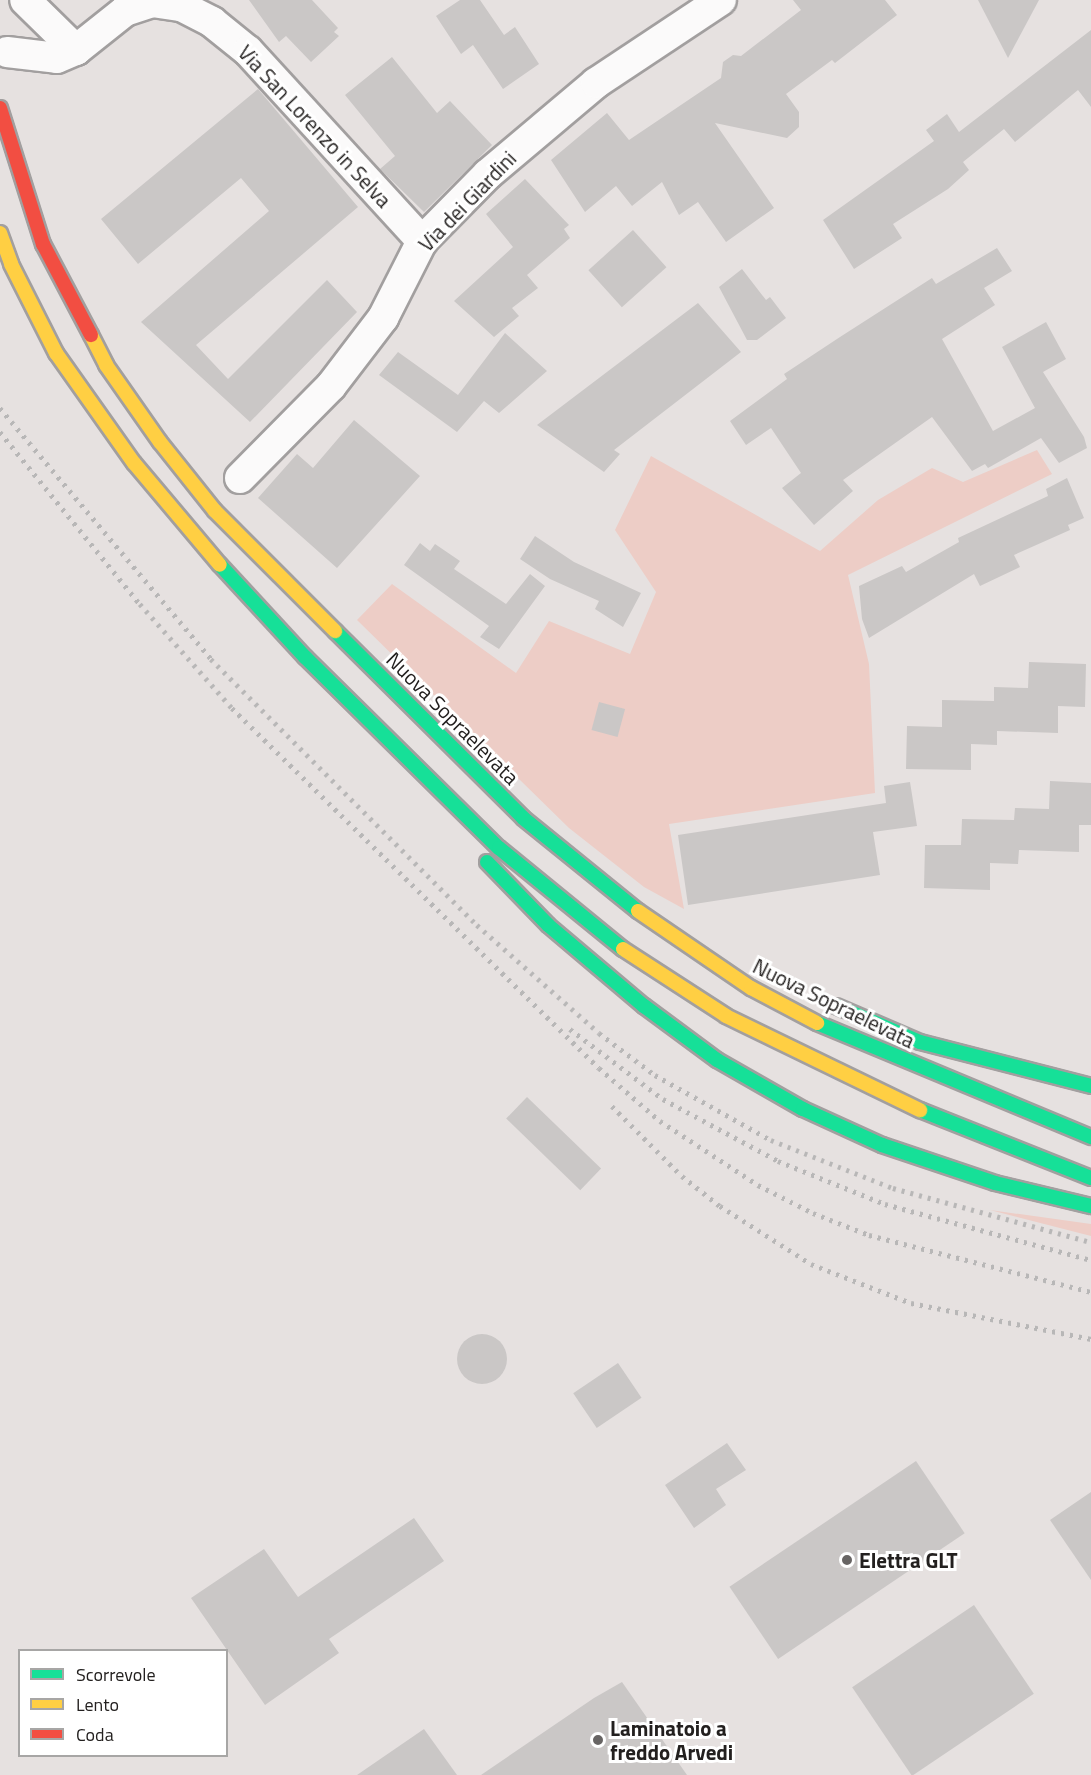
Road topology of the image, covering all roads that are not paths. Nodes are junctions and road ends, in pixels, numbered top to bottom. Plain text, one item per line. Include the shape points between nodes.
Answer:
1 (25, 0) edge
2 (720, 0) edge
3 (76, 50) junction
4 (7, 52) dead end
5 (0, 108) edge
6 (0, 233) edge
7 (422, 241) junction
8 (240, 478) dead end
9 (305, 657) junction
10 (387, 759) dead end
11 (476, 851) dead end
12 (592, 877) junction
13 (708, 940) dead end
14 (820, 999) dead end
15 (1091, 1086) edge
16 (1091, 1137) edge
17 (1091, 1178) edge
18 (1091, 1206) edge

1 - 3 street
2 - 7 street, Via dei Giardini via 560,111 488,174
3 - 4 street, Via San Lorenzo in Selva via 57,58
3 - 7 street, Via San Lorenzo in Selva via 125,10 152,2 181,6 212,22 248,51
5 - 12 highway, Nuova Sopraelevata via 43,244 106,365 160,442 215,511 523,818
6 - 9 highway via 11,264 56,353 134,464 192,534
7 - 8 street, Via dei Giardini via 383,318 331,386
9 - 10 highway
9 - 17 highway via 499,848 652,970 726,1016 814,1062
11 - 18 highway via 548,925 644,1006 717,1060 882,1145 995,1183
12 - 13 highway
12 - 16 highway, Nuova Sopraelevata via 680,942 752,988 829,1029
14 - 15 highway via 920,1042

